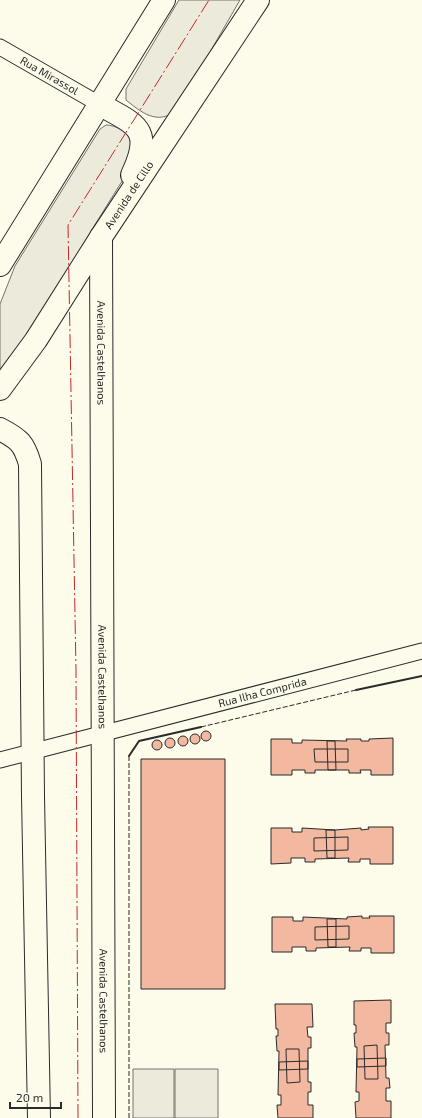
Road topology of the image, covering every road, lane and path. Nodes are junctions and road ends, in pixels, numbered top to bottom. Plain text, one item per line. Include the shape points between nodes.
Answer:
1 (164, 0) edge
2 (258, 0) edge
3 (0, 47) edge
4 (99, 104) junction
5 (101, 237) junction
6 (4, 258) edge
7 (0, 273) edge
8 (0, 389) edge
9 (0, 429) edge
10 (422, 651) edge
11 (103, 734) junction
12 (33, 751) junction
13 (0, 760) edge
14 (39, 1118) edge
15 (104, 1118) edge

1 - 4 main road
2 - 5 main road, Avenida de Cillo
3 - 4 street, Rua Mirassol
4 - 5 main road via 134,124 140,130 142,140 138,162
4 - 6 main road
5 - 8 main road, Avenida de Cillo via 36,340
5 - 11 main road, Avenida Castelhanos
6 - 7 main road
9 - 12 main road via 15,436 22,444 30,464
10 - 11 street, Rua Ilha Comprida
11 - 12 street, Rua Ilha Comprida
11 - 15 main road, Avenida Castelhanos
12 - 13 street
12 - 14 main road

